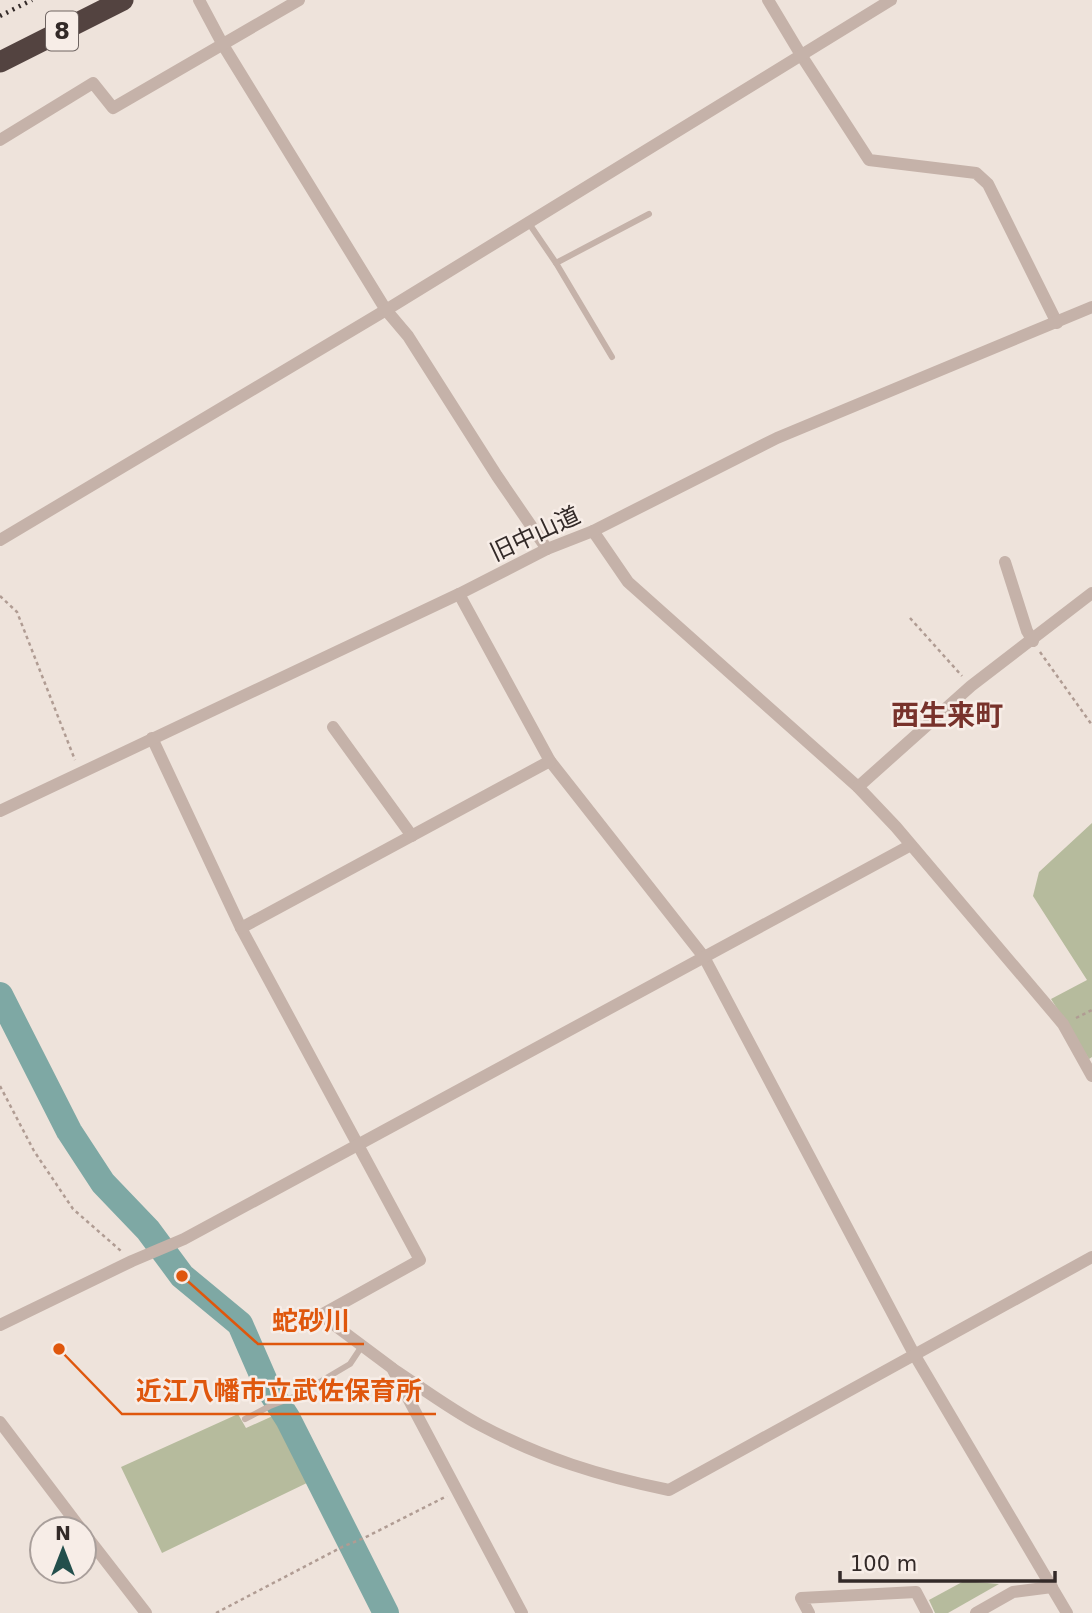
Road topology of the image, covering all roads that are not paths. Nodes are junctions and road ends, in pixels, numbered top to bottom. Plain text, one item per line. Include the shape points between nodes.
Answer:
1 (124, 0) edge
2 (199, 0) edge
3 (299, 0) edge
4 (768, 0) edge
5 (891, 0) edge
6 (223, 45) junction
7 (801, 55) junction
8 (0, 62) edge
9 (0, 140) edge
10 (649, 214) dead end
11 (528, 222) junction
12 (556, 263) junction
13 (1092, 307) edge
14 (386, 310) junction
15 (1057, 323) junction
16 (612, 357) dead end
17 (593, 531) junction
18 (0, 540) edge
19 (547, 550) junction
20 (1005, 562) dead end
21 (1092, 593) edge
22 (459, 594) junction
23 (1032, 641) junction
24 (333, 727) dead end
25 (152, 738) junction
26 (550, 761) junction
27 (858, 787) junction
28 (0, 811) edge
29 (412, 836) junction
30 (911, 845) junction
31 (241, 928) junction
32 (704, 957) junction
33 (1092, 1076) edge
34 (358, 1145) junction
35 (1092, 1257) edge
36 (0, 1325) edge
37 (362, 1346) junction
38 (914, 1354) junction
39 (392, 1368) junction
40 (245, 1419) dead end
41 (0, 1422) edge
42 (71, 1515) edge
43 (98, 1551) edge
44 (1052, 1587) junction
45 (146, 1613) edge
46 (522, 1613) edge
47 (809, 1613) edge
48 (927, 1613) edge
49 (976, 1613) edge
50 (1067, 1613) edge

1 - 8 highway, 8
2 - 6 street
3 - 6 street
4 - 7 street
5 - 7 street
6 - 9 street via 113,108 93,83
6 - 14 street
7 - 11 street
7 - 15 street via 869,160 976,173 988,184
10 - 12 lane
11 - 12 lane
11 - 14 street
12 - 16 lane
13 - 15 street, 旧中山道
14 - 18 street
14 - 19 street via 408,336
15 - 17 street, 旧中山道 via 777,438
17 - 19 street, 旧中山道
17 - 27 street via 628,582
19 - 22 street, 旧中山道
20 - 23 street
21 - 23 street
22 - 25 street, 旧中山道
22 - 26 street
23 - 27 street via 971,686
24 - 29 street
25 - 28 street, 旧中山道
25 - 31 street
26 - 29 street
26 - 32 street
27 - 30 street
29 - 31 street
30 - 32 street
30 - 33 street via 1063,1024
31 - 34 street
32 - 34 street
32 - 38 street
34 - 36 street via 174,1243
34 - 37 street via 420,1260 321,1315
35 - 38 street
37 - 39 street
37 - 40 lane via 350,1364
38 - 39 street via 669,1490 613,1479 550,1458 478,1424
38 - 44 street
39 - 46 street
41 - 42 street
43 - 45 street
44 - 49 street via 1013,1592
44 - 50 street
47 - 48 street via 801,1598 916,1592

